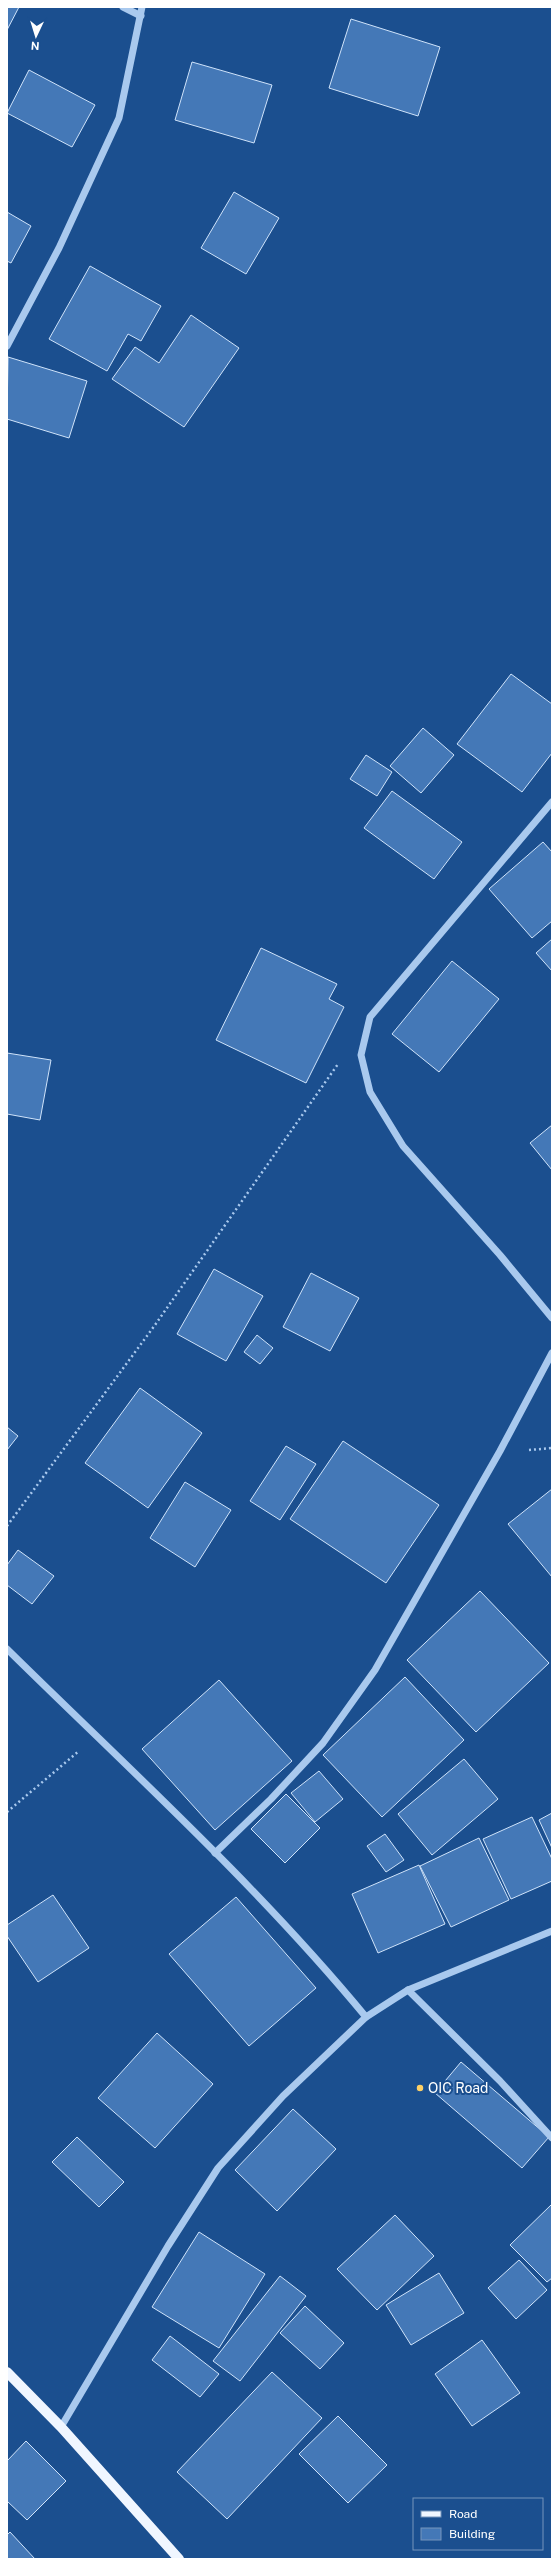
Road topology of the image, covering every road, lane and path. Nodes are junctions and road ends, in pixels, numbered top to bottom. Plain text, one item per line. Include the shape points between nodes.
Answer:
1 (123, 7) edge
2 (142, 7) edge
3 (141, 16) junction
4 (7, 346) edge
5 (552, 802) edge
6 (343, 1057) dead end
7 (552, 1318) edge
8 (552, 1354) edge
9 (7, 1526) edge
10 (7, 1649) edge
11 (97, 1735) junction
12 (7, 1812) edge
13 (216, 1853) junction
14 (552, 1931) edge
15 (408, 1990) junction
16 (366, 2017) junction
17 (552, 2138) edge
18 (7, 2372) edge
19 (61, 2427) junction
20 (179, 2559) edge

1 - 3 street
2 - 3 street
3 - 4 street via 119,118 59,248
5 - 7 street via 370,1018 361,1056 370,1092 403,1146
6 - 9 path via 156,1325
8 - 13 street via 500,1451 375,1670 323,1743
10 - 11 street
11 - 12 path
11 - 13 street
13 - 16 street via 319,1961
14 - 15 street
15 - 16 street
15 - 17 street via 500,2081
16 - 19 street via 283,2096 218,2168 168,2246
18 - 19 main road
19 - 20 main road

